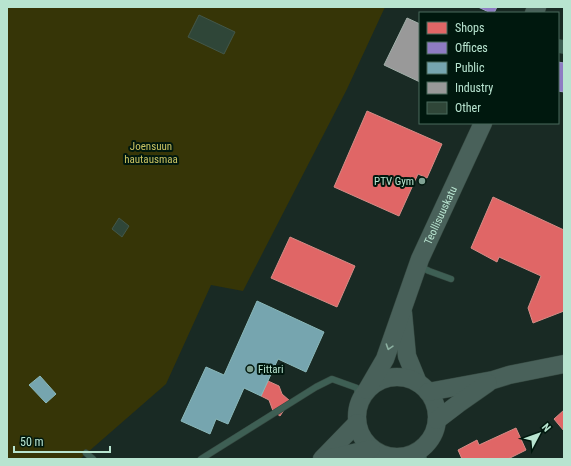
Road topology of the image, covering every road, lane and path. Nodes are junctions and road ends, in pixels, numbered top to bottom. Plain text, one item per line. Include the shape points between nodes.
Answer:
1 (483, 124) edge
2 (418, 266) junction
3 (451, 279) dead end
4 (403, 310) junction
5 (564, 364) edge
6 (493, 380) junction
7 (423, 388) junction
8 (363, 396) junction
9 (437, 420) junction
10 (357, 423) junction
11 (371, 448) junction
12 (86, 453) dead end
13 (419, 455) edge
14 (392, 458) edge
15 (93, 459) edge
16 (201, 459) edge
17 (322, 459) edge
18 (327, 459) edge

1 - 2 street, Teollisuuskatu
2 - 3 lane
2 - 4 street, Teollisuuskatu
4 - 7 street, Teollisuuskatu via 407,356
4 -> 8 street, Teollisuuskatu via 385,359
5 - 6 street
6 - 7 street
6 - 9 street
7 - 8 street via 398,377 384,379 372,385
7 - 9 street via 435,406
8 - 10 street
8 - 16 lane via 357,388 332,379
9 - 13 street via 430,439
10 - 11 street
10 - 17 street
11 - 14 street
11 - 18 street
12 - 15 lane
13 - 14 street

